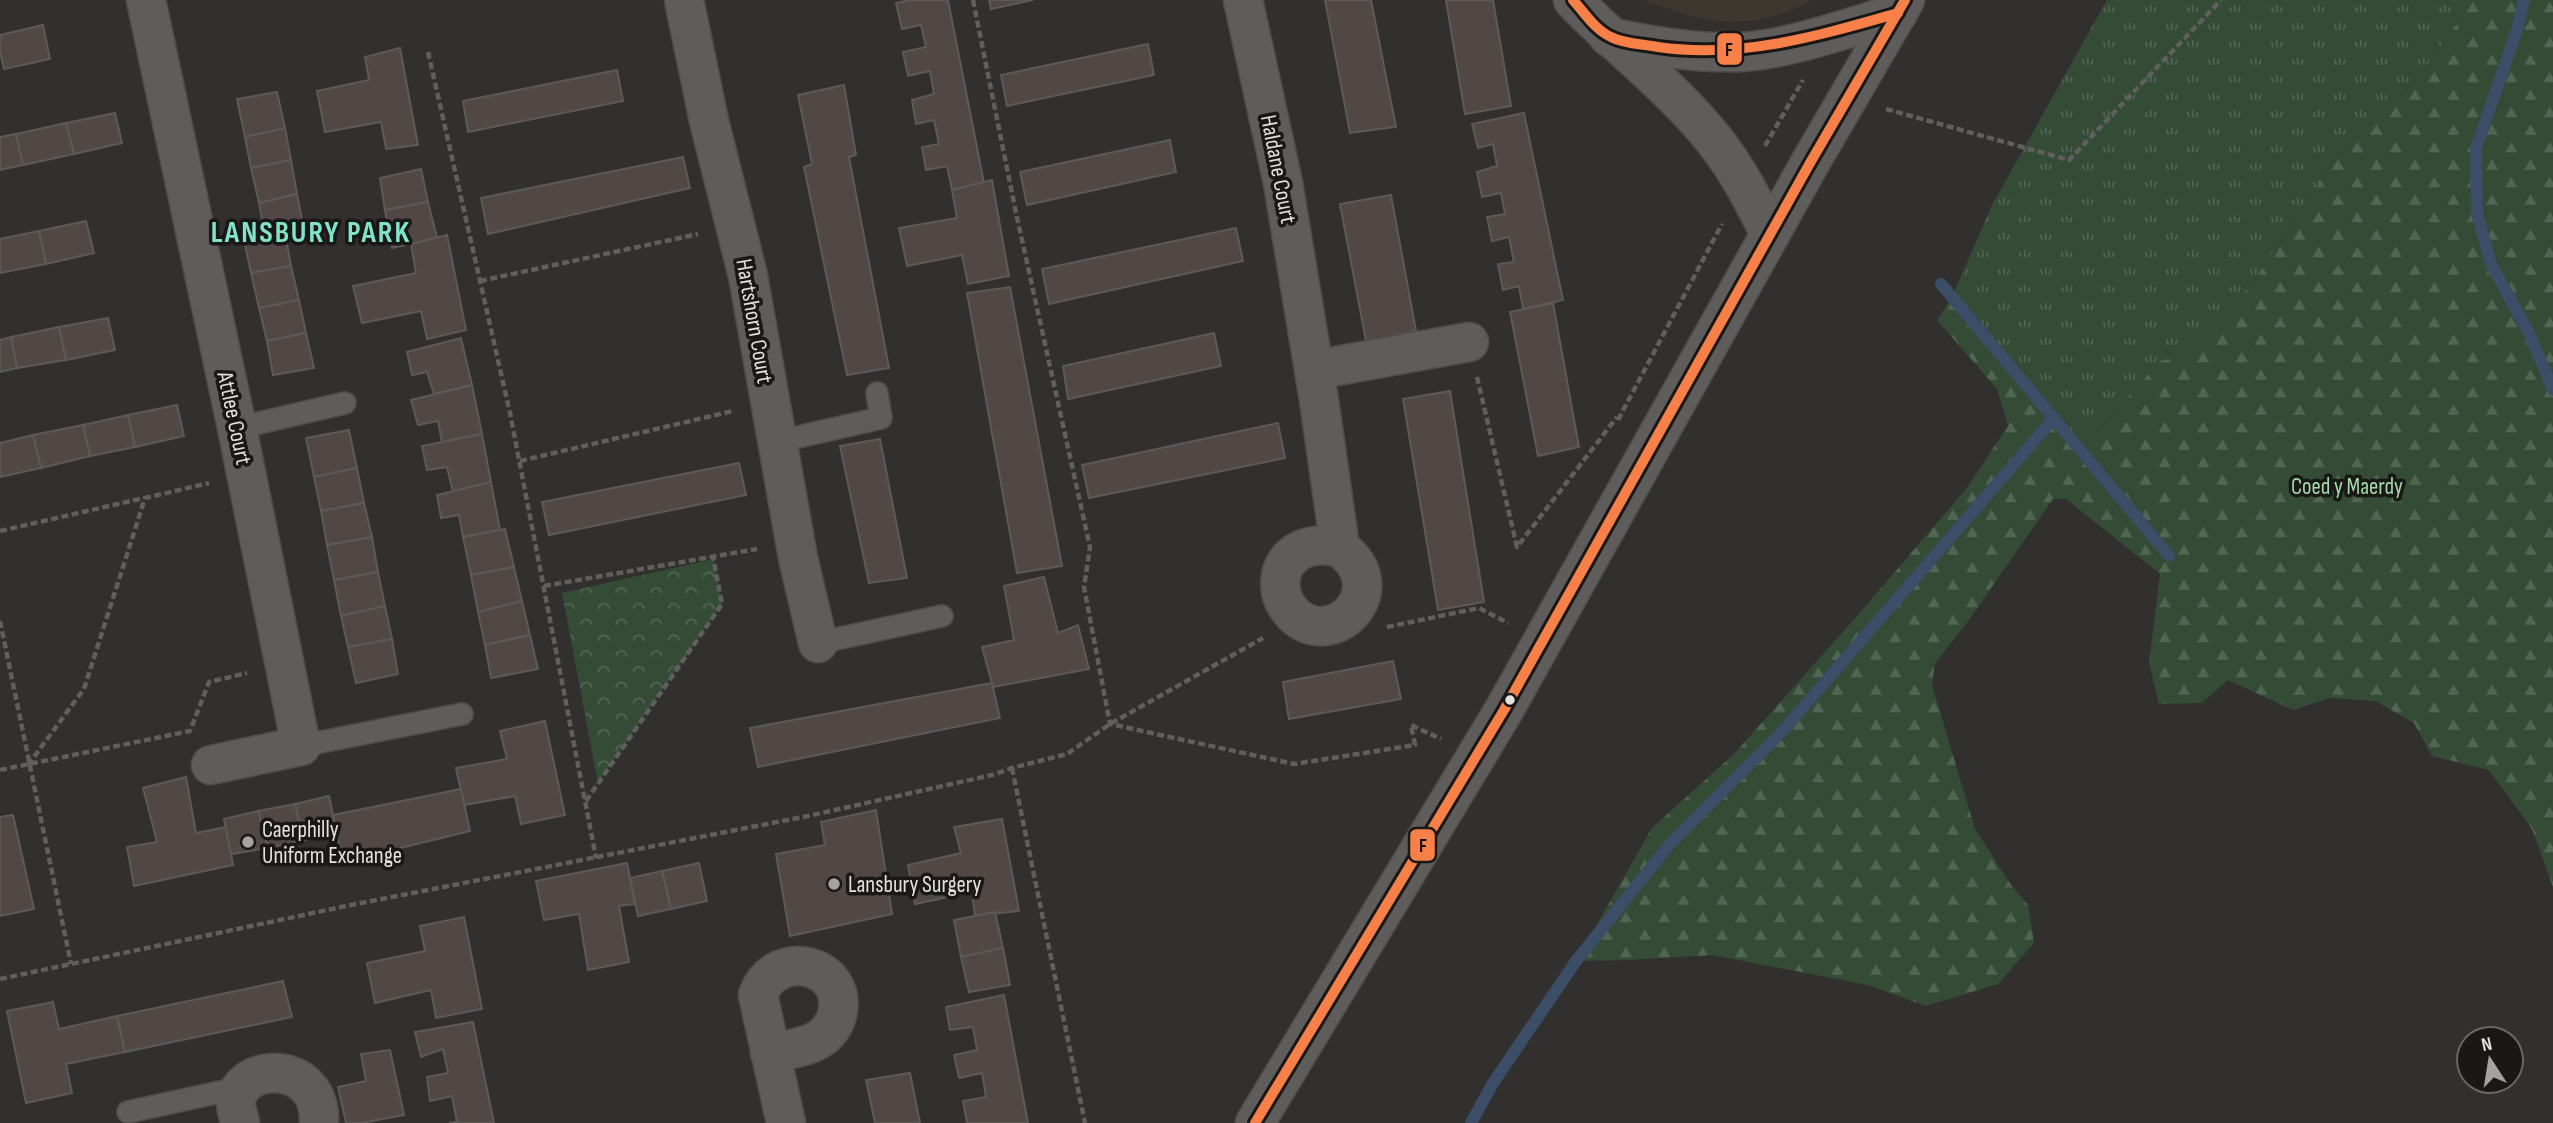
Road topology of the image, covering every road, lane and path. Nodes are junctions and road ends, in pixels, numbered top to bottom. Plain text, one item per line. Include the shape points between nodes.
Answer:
1 (146, 0) edge
2 (684, 0) edge
3 (973, 0) edge
4 (1242, 0) edge
5 (1573, 0) edge
6 (2221, 0) edge
7 (1901, 7) edge
8 (1830, 32) junction
9 (1609, 37) junction
10 (428, 52) dead end
11 (1848, 99) junction
12 (1743, 183) junction
13 (736, 226) junction
14 (1770, 234) junction
15 (480, 281) junction
16 (1469, 342) joint
17 (1314, 370) junction
18 (877, 393) dead end
19 (345, 403) dead end
20 (1626, 405) dead end
21 (739, 423) dead end
22 (237, 428) junction
23 (776, 442) junction
24 (520, 461) junction
25 (246, 474) junction
26 (145, 498) junction
27 (0, 531) edge
28 (1340, 548) junction
29 (759, 549) dead end
30 (713, 557) junction
31 (544, 586) junction
32 (1357, 606) junction
33 (942, 616) dead end
34 (1298, 618) junction
35 (0, 621) edge
36 (1508, 623) dead end
37 (818, 643) joint
38 (284, 664) junction
39 (462, 714) dead end
40 (1110, 724) junction
41 (302, 746) junction
42 (1476, 757) junction
43 (28, 765) junction
44 (211, 765) dead end
45 (1012, 768) junction
46 (0, 770) edge
47 (586, 802) junction
48 (596, 858) junction
49 (71, 964) junction
50 (0, 979) edge
51 (770, 1053) dead end
52 (242, 1105) edge
53 (128, 1112) dead end
54 (318, 1123) edge
55 (786, 1123) edge
56 (1085, 1123) edge
57 (1255, 1123) edge

1 - 22 street, Attlee Court
2 - 13 street, Hartshorn Court
3 - 40 path via 1090,547 1084,587
4 - 17 street, Haldane Court via 1283,183
5 - 9 street
6 - 11 path via 2069,160
7 - 8 street
7 - 11 street
8 - 9 street via 1744,52 1684,50
8 - 12 path
9 - 12 street via 1694,117
10 - 15 path
11 - 14 street
12 - 14 street
13 - 15 path
13 - 23 street, Hartshorn Court
14 - 42 street
15 - 24 path
16 - 17 street
16 - 20 path via 1517,547
17 - 28 street, Haldane Court
18 - 23 lane via 881,418
19 - 22 lane
21 - 24 path via 736,410
22 - 25 street, Attlee Court
23 - 37 street, Hartshorn Court
24 - 31 path
25 - 26 path
25 - 38 street, Attlee Court
26 - 27 path
26 - 43 path via 84,689
28 - 32 street via 1359,567 1363,580
28 - 34 street via 1314,544 1290,558 1280,583 1288,609
29 - 30 path
30 - 31 path
30 - 47 path via 722,604
31 - 47 path
32 - 34 street via 1337,623 1324,626
32 - 36 path via 1381,629 1479,608
33 - 37 lane
34 - 40 path
35 - 43 path
38 - 41 street, Attlee Court
38 - 43 path via 209,682 190,731
39 - 41 lane
40 - 42 path via 1294,764 1415,745 1411,724
40 - 45 path via 1067,754
41 - 44 street
42 - 57 street
43 - 46 path
43 - 49 path
45 - 48 path via 821,813
45 - 56 path
47 - 48 path
48 - 49 path
49 - 50 path
51 - 55 street
52 - 53 lane
52 - 54 street via 253,1078 281,1073 307,1086 315,1097

